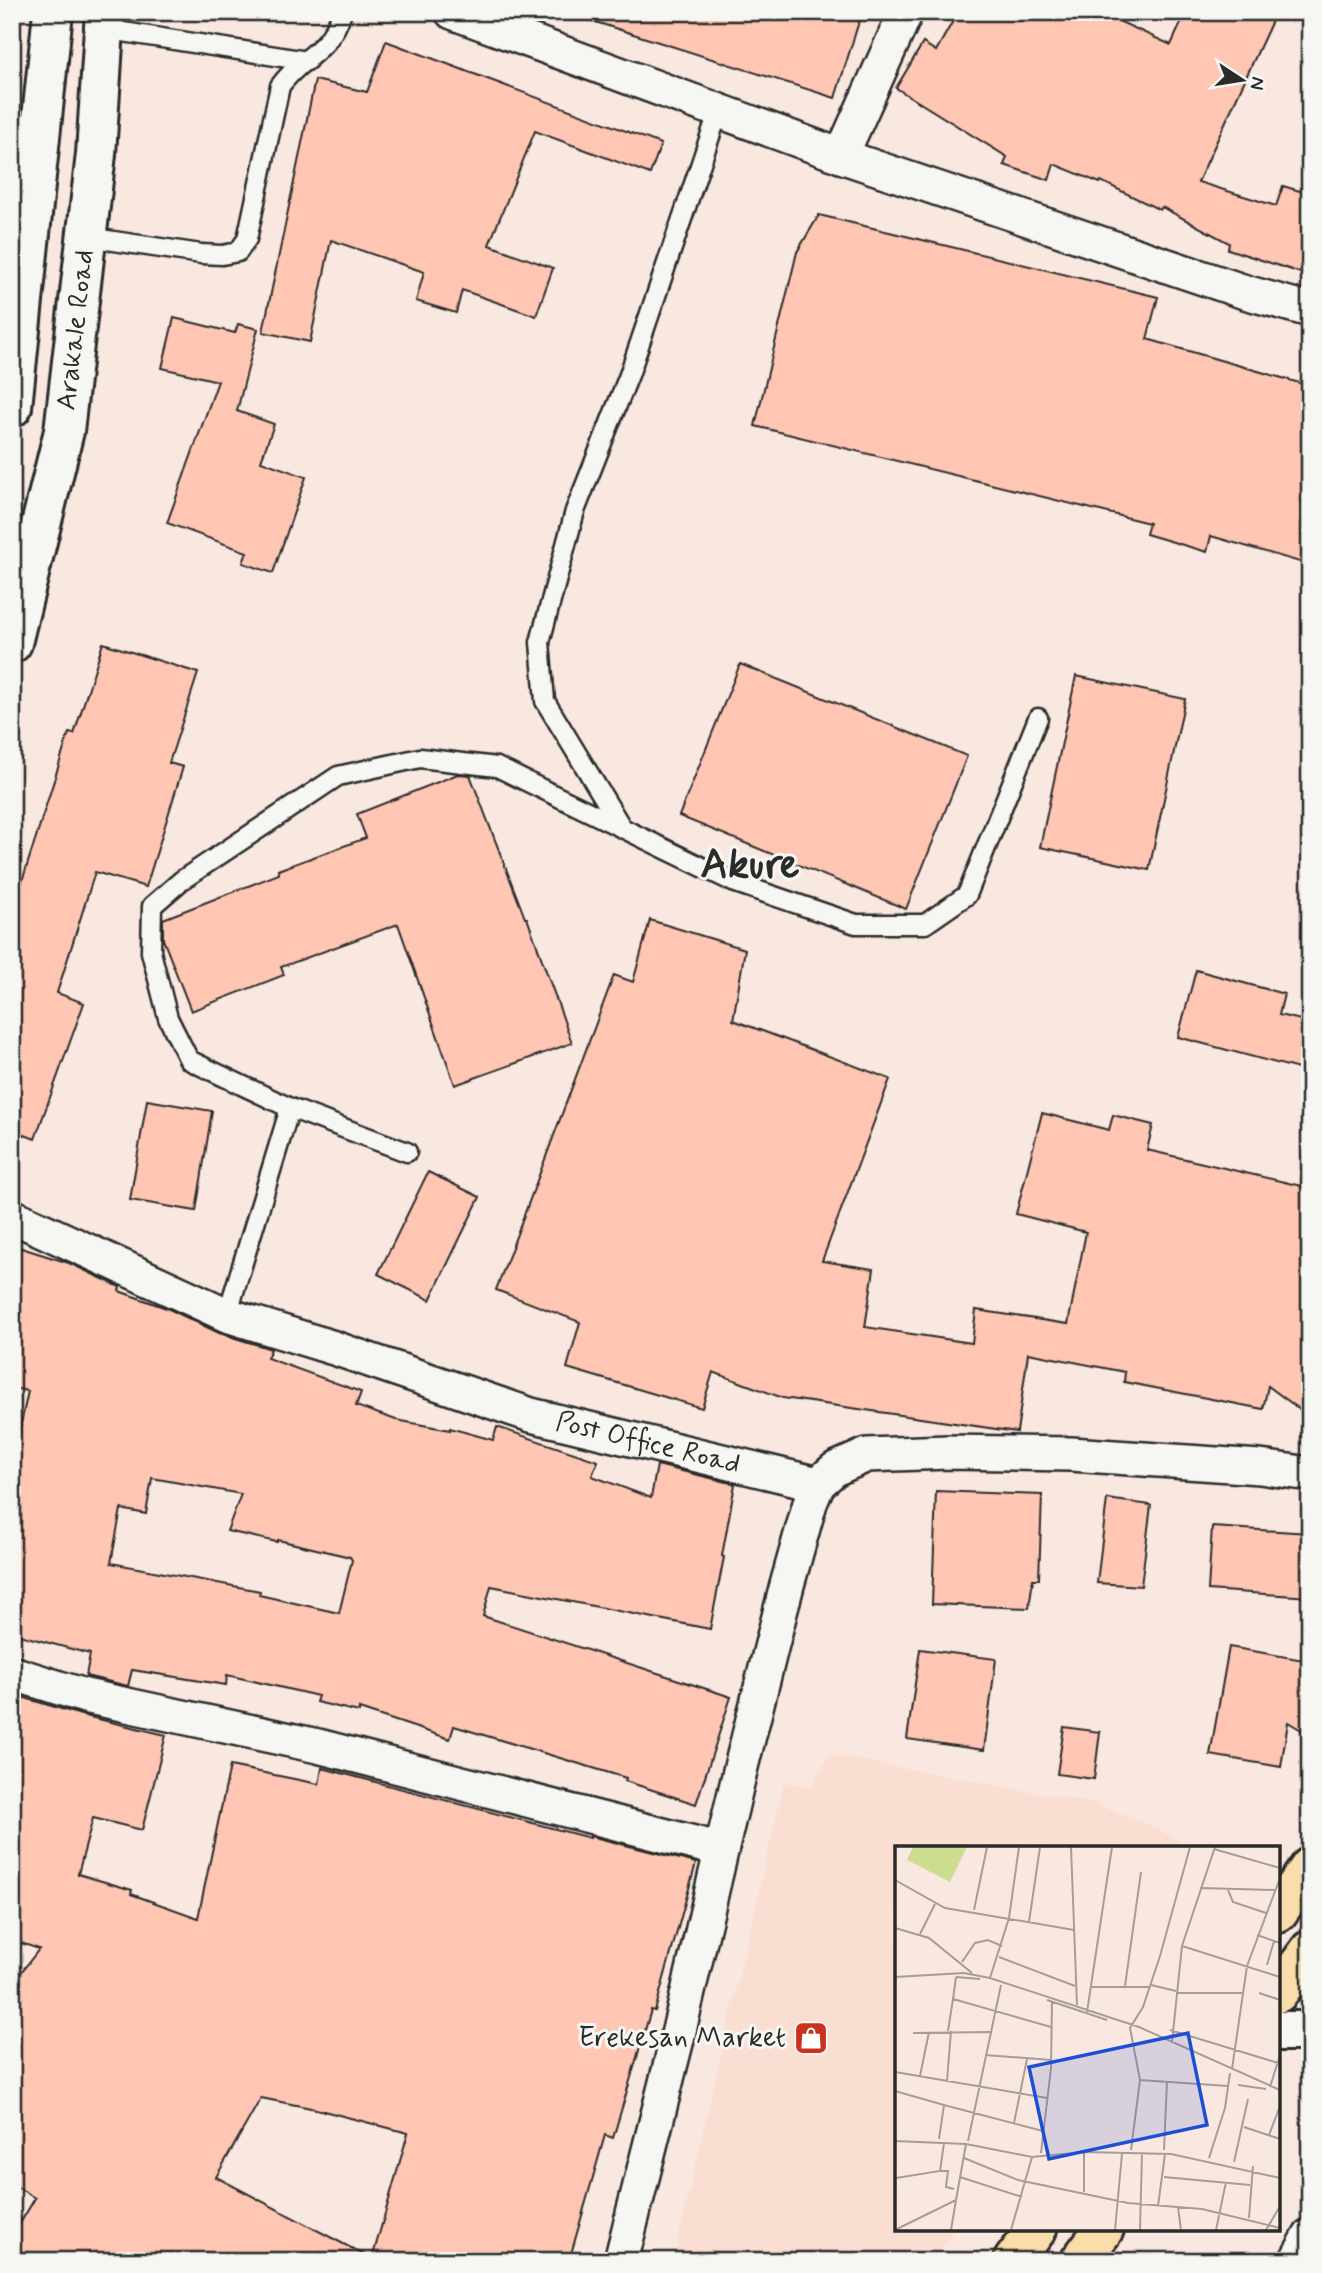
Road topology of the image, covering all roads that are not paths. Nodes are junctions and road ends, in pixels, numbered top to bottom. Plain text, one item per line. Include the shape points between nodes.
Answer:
1 (53, 12) edge
2 (342, 12) edge
3 (452, 12) edge
4 (905, 12) edge
5 (104, 21) edge
6 (307, 61) junction
7 (719, 110) junction
8 (841, 156) junction
9 (34, 211) junction
10 (87, 226) junction
11 (1310, 310) edge
12 (12, 407) edge
13 (12, 643) edge
14 (1038, 718) dead end
15 (622, 828) junction
16 (290, 1108) junction
17 (407, 1152) dead end
18 (12, 1216) edge
19 (228, 1315) junction
20 (1310, 1474) edge
21 (818, 1484) junction
22 (12, 1673) edge
23 (721, 1850) junction
24 (1310, 1867) edge
25 (1280, 1909) edge
26 (1310, 1950) edge
27 (1280, 1990) edge
28 (1280, 2031) edge
29 (1310, 2031) edge
30 (1036, 2231) edge
31 (1102, 2231) edge
32 (1310, 2236) edge
33 (621, 2261) edge
34 (1013, 2261) edge
35 (1080, 2261) edge
36 (1296, 2261) edge

1 - 9 main road, Arakale Road
2 - 6 lane via 326,44
3 - 7 street
4 - 8 street
5 - 6 lane
5 - 10 main road, Arakale Road
6 - 10 lane via 280,86 247,239 238,252 201,254
7 - 8 street
7 - 15 lane via 629,375 575,512 540,642 545,701
8 - 11 street
9 - 10 main road
9 - 12 main road, Arakale Road
10 - 13 main road, Arakale Road via 64,431
14 - 15 lane via 967,895 925,924 856,924 733,882
15 - 16 lane via 497,767 420,758 338,776 182,880 152,906 151,952 168,1018 189,1060
16 - 17 lane
16 - 19 lane
18 - 19 street, Post Office Road
19 - 21 street, Post Office Road via 531,1415
20 - 21 street via 1071,1454 948,1452 867,1455 835,1469
21 - 23 street
22 - 23 street via 85,1696 318,1746
23 - 33 street
24 - 25 main road
26 - 27 main road
28 - 29 main road
30 - 34 main road
31 - 35 main road
32 - 36 street

